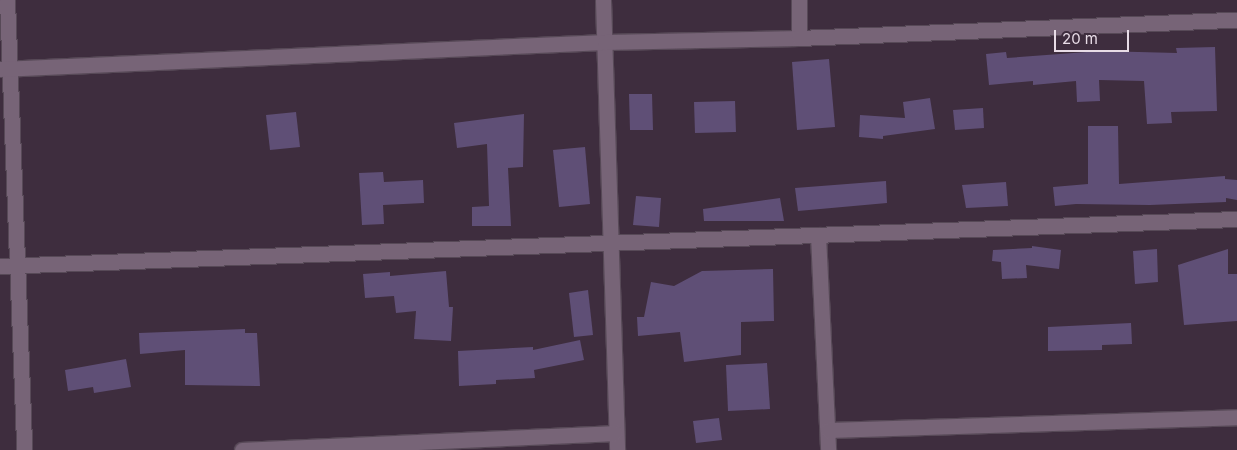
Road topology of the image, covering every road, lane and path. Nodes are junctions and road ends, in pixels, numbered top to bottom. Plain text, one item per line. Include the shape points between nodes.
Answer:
1 (7, 0) edge
2 (603, 0) edge
3 (799, 0) edge
4 (1237, 20) edge
5 (799, 38) junction
6 (605, 42) junction
7 (5, 69) edge
8 (1237, 219) edge
9 (818, 235) junction
10 (609, 242) junction
11 (17, 265) junction
12 (0, 266) edge
13 (1237, 417) edge
14 (828, 430) junction
15 (616, 434) junction
16 (24, 450) edge
17 (242, 450) edge
18 (617, 450) edge
19 (828, 450) edge

1 - 7 street
2 - 6 street
3 - 5 street
4 - 5 street
5 - 6 street
6 - 7 street
6 - 10 street
7 - 11 street
8 - 9 street
9 - 10 street
9 - 14 street
10 - 11 street
10 - 15 street
11 - 12 street
11 - 16 street
13 - 14 street
14 - 19 street
15 - 17 street
15 - 18 street

